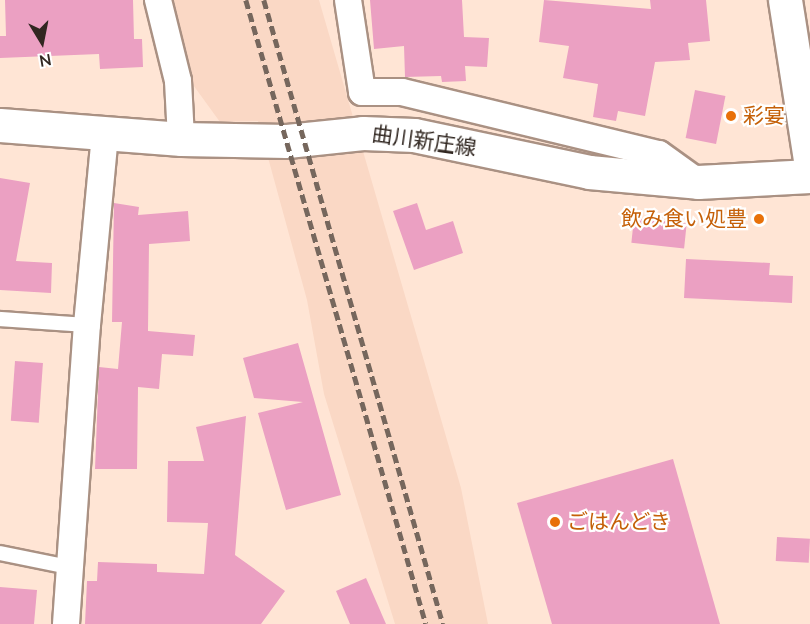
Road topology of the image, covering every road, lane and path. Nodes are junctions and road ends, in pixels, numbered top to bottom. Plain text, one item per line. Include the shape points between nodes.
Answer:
1 (158, 0) edge
2 (348, 0) edge
3 (785, 0) edge
4 (0, 125) edge
5 (105, 135) junction
6 (181, 139) junction
7 (810, 160) edge
8 (810, 176) edge
9 (698, 182) junction
10 (0, 320) edge
11 (87, 325) junction
12 (0, 553) edge
13 (69, 567) junction
14 (66, 624) edge

1 - 6 street via 178,81
2 - 9 street via 362,92 402,92 659,154
3 - 7 main road
4 - 5 main road, 曲川新庄線
5 - 6 main road, 曲川新庄線
5 - 11 street
6 - 9 main road, 曲川新庄線 via 287,141 363,133 414,135 589,172
8 - 9 main road, 曲川新庄線
10 - 11 lane
11 - 13 street
12 - 13 lane
13 - 14 street

